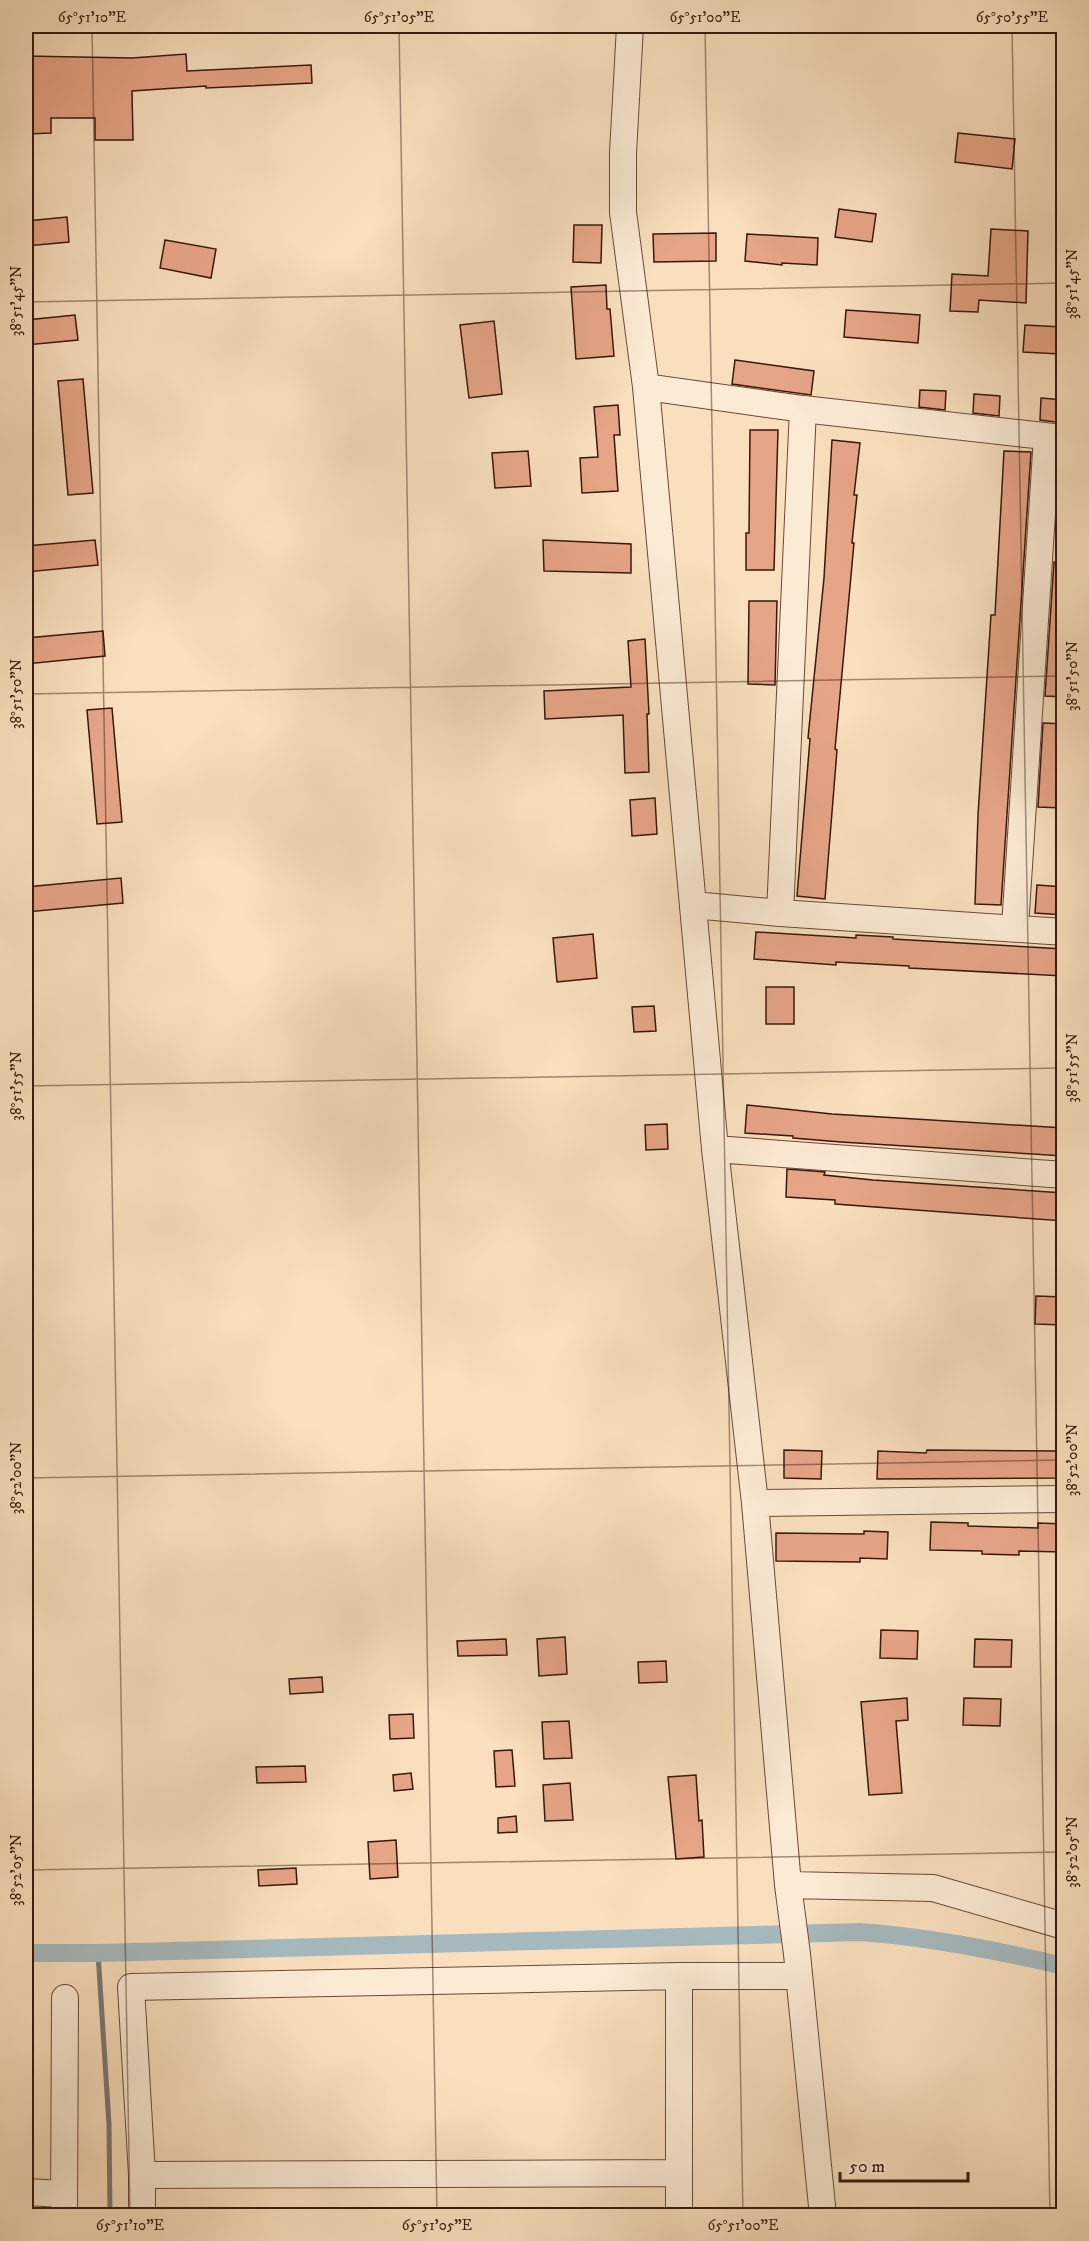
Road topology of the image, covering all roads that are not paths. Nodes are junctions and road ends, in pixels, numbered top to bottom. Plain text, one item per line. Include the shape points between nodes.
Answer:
1 (630, 26) edge
2 (646, 387) junction
3 (803, 409) junction
4 (1055, 438) edge
5 (693, 904) junction
6 (780, 913) junction
7 (1015, 927) junction
8 (1064, 932) edge
9 (715, 1149) junction
10 (1064, 1175) edge
11 (1064, 1499) edge
12 (755, 1503) junction
13 (789, 1894) junction
14 (1064, 1926) edge
15 (798, 1965) junction
16 (679, 1976) junction
17 (66, 1998) dead end
18 (678, 2173) junction
19 (142, 2175) junction
20 (26, 2192) edge
21 (64, 2205) edge
22 (142, 2216) edge
23 (679, 2216) edge
24 (823, 2216) edge

1 - 2 street via 623,212
2 - 3 street
2 - 5 street
3 - 4 street
3 - 6 street
4 - 7 street
5 - 6 street
5 - 9 street
6 - 7 street
7 - 8 street
9 - 10 street
9 - 12 street
11 - 12 street
12 - 13 street
13 - 14 street via 933,1888
13 - 15 street
15 - 16 street
15 - 24 street
16 - 18 street
16 - 19 street via 132,1987
17 - 21 street
18 - 19 street
18 - 23 street
19 - 22 street
20 - 21 street

